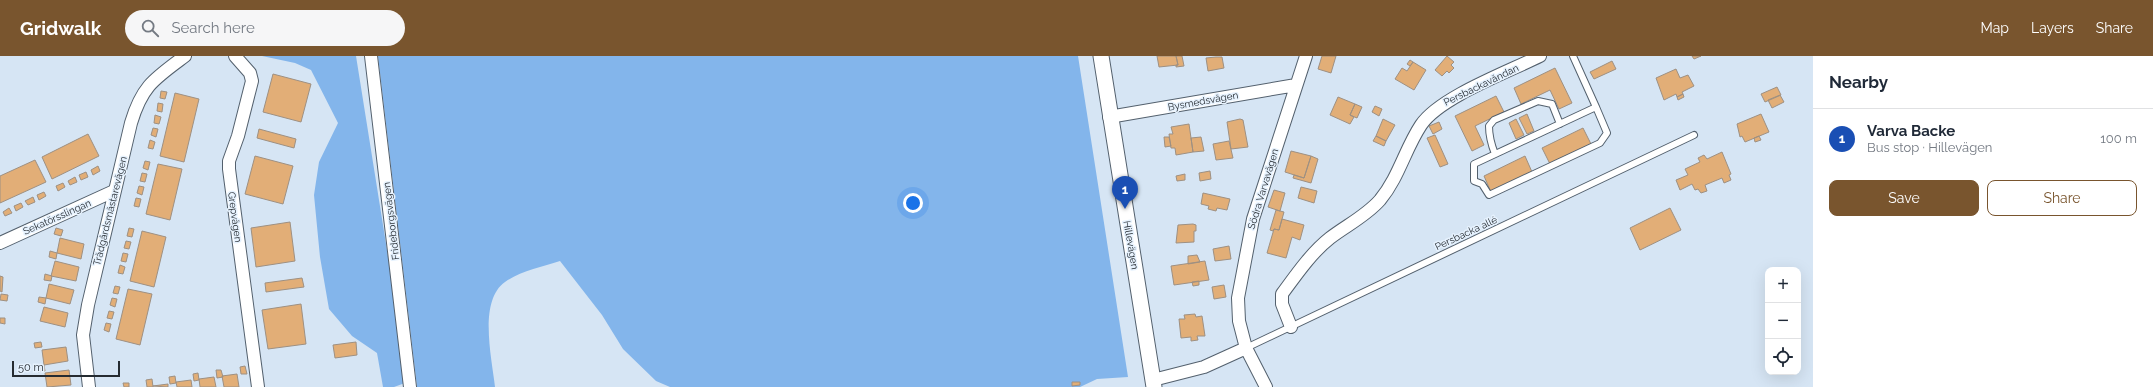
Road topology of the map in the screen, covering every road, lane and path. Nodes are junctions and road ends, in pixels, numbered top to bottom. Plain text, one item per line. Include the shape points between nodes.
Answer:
1 (185, 56) edge
2 (235, 56) edge
3 (371, 56) edge
4 (1101, 56) edge
5 (1306, 56) edge
6 (1540, 56) edge
7 (1573, 56) edge
8 (1296, 85) junction
9 (1596, 107) junction
10 (1110, 117) junction
11 (1560, 124) junction
12 (1694, 135) dead end
13 (1495, 154) junction
14 (114, 191) junction
15 (0, 243) edge
16 (1291, 327) junction
17 (1246, 348) junction
18 (1154, 384) edge
19 (89, 387) edge
20 (258, 387) edge
21 (410, 387) edge
22 (1266, 387) edge

1 - 14 street, Trädgårdsmästarevägen via 149,83 138,101
2 - 20 street, Grepvägen via 250,73 252,81 229,161 229,169
3 - 21 street, Frideborgsvägen
4 - 10 street, Hillevägen
5 - 8 street, Södra Varvavägen
6 - 16 street, Persbackavändan via 1442,104 1427,118 1416,134 1396,178 1380,200 1359,219 1322,245 1282,294 1282,304
7 - 9 lane
8 - 10 street, Bysmedsvägen
8 - 17 street, Södra Varvavägen via 1251,226 1237,310
9 - 11 lane
9 - 13 lane via 1607,132 1600,143 1489,195 1482,184 1474,181 1474,164
10 - 18 street, Hillevägen
11 - 13 lane
11 - 13 lane via 1552,104 1538,100 1494,120 1489,126 1489,134
12 - 16 lane, Persbacka allé
14 - 15 street, Sekatörsslingan
14 - 19 street, Trädgårdsmästarevägen via 83,336
16 - 17 lane, Persbacka allé
17 - 18 street via 1204,367
17 - 22 street, Södra Varvavägen

